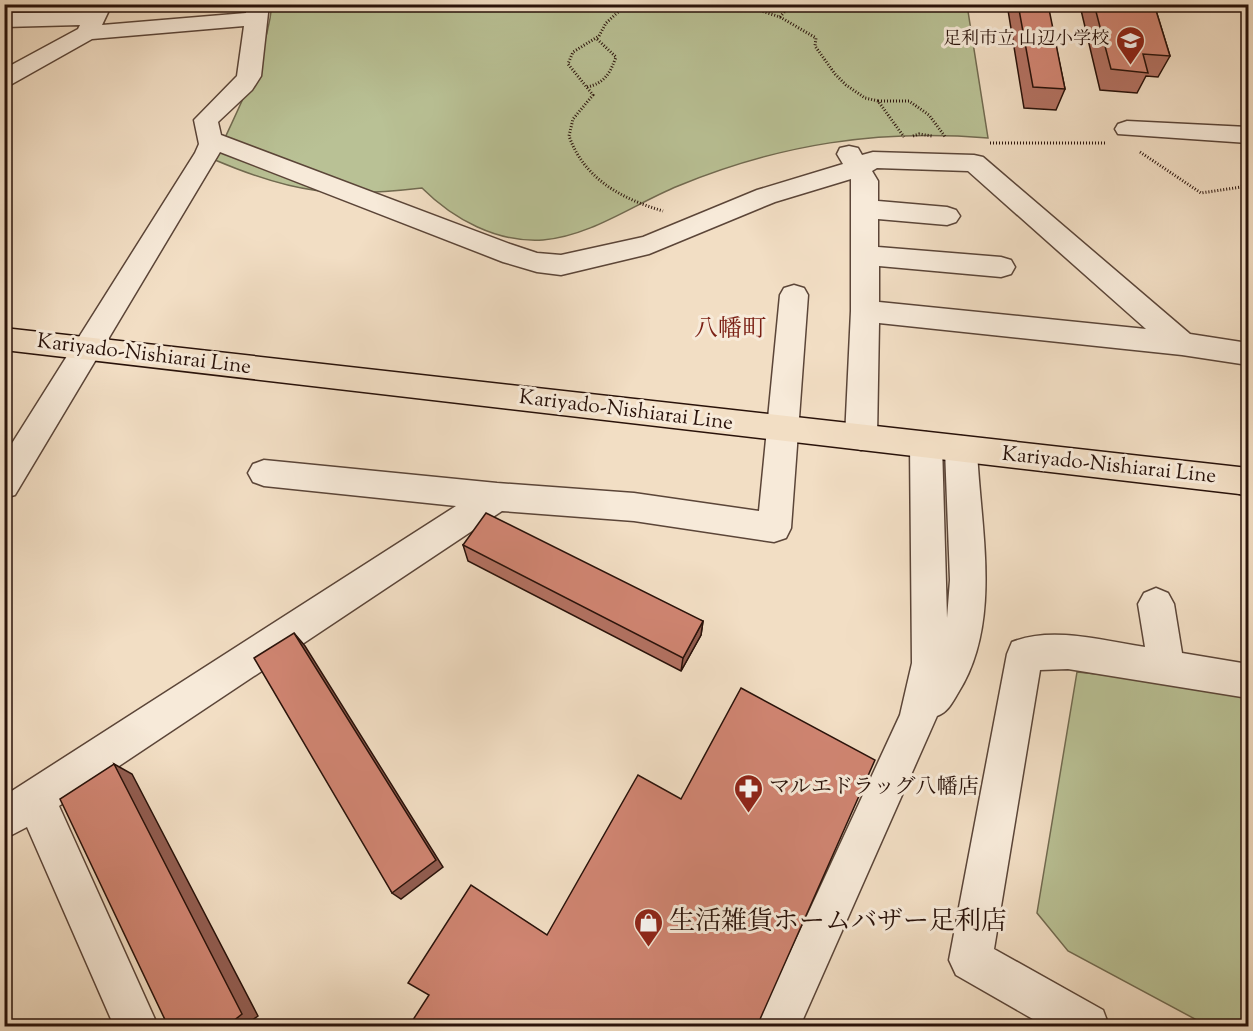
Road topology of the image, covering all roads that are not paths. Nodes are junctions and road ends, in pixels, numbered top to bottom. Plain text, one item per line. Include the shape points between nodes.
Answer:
1 (258, 11) edge
2 (95, 18) edge
3 (4, 20) edge
4 (4, 79) edge
5 (1248, 135) edge
6 (1126, 136) road end
7 (211, 144) junction
8 (853, 161) junction
9 (865, 209) junction
10 (947, 216) dead end
11 (866, 255) junction
12 (1001, 267) dead end
13 (794, 295) dead end
14 (865, 311) junction
15 (4, 339) edge
16 (1182, 344) junction
17 (88, 349) junction
18 (1248, 354) edge
19 (784, 430) junction
20 (861, 437) junction
21 (926, 445) junction
22 (961, 449) junction
23 (264, 472) dead end
24 (1248, 482) edge
25 (4, 485) edge
26 (497, 497) junction
27 (1156, 604) dead end
28 (1166, 667) junction
29 (1248, 681) edge
30 (918, 717) junction
31 (20, 809) edge
32 (136, 1026) edge
33 (778, 1026) edge
34 (1087, 1026) edge

1 - 2 street
1 - 7 street via 249,76 206,120
2 - 3 street
2 - 4 street
5 - 6 street
7 - 8 street via 221,143 412,219 549,265 649,245
7 - 17 street
8 - 9 street via 865,181
8 - 16 street via 974,163
9 - 10 street
9 - 11 street
11 - 12 street
11 - 14 street
13 - 19 street
14 - 16 street
14 - 20 street
15 - 17 main road, Kariyado-Nishiarai Line
16 - 18 street
17 - 19 main road, Kariyado-Nishiarai Line
17 - 25 street
19 - 20 main road, Kariyado-Nishiarai Line
19 - 26 street via 774,528 634,507
20 - 21 main road, Kariyado-Nishiarai Line
21 - 22 main road, Kariyado-Nishiarai Line
21 - 30 street via 930,663
22 - 24 main road, Kariyado-Nishiarai Line
22 - 30 street via 967,594 964,635 943,687
23 - 26 street
26 - 31 street
27 - 28 street
28 - 29 street
28 - 34 street via 1068,652 1025,654 972,960
30 - 33 street
31 - 32 street

